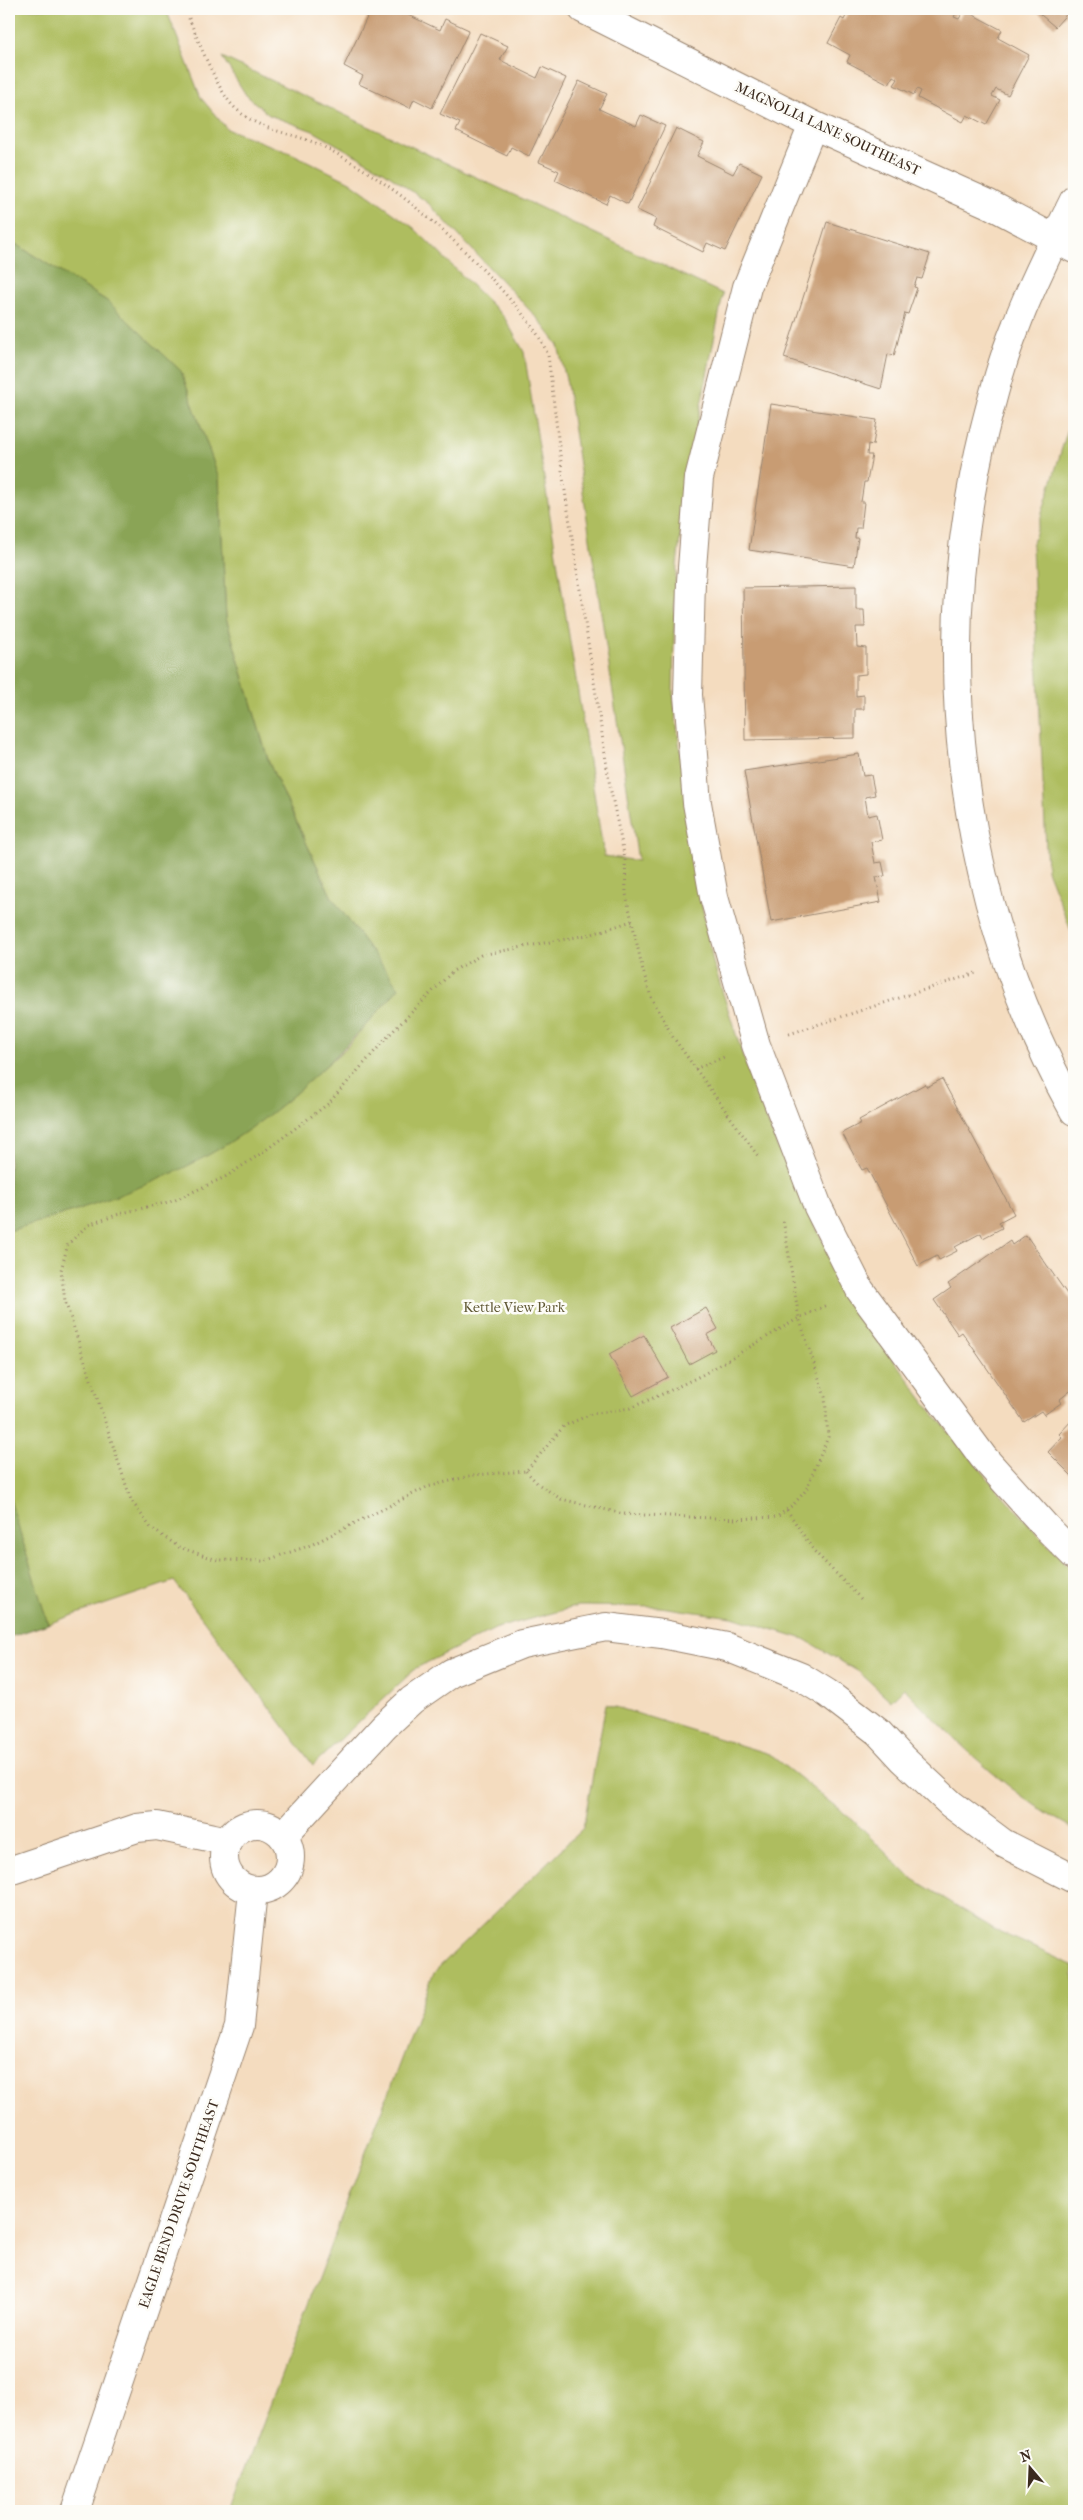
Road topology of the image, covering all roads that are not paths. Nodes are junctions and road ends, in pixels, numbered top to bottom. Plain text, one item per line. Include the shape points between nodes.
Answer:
1 (583, 9) edge
2 (813, 125) junction
3 (1074, 200) edge
4 (1065, 243) edge
5 (1074, 1111) edge
6 (1074, 1554) edge
7 (283, 1836) junction
8 (227, 1841) junction
9 (9, 1871) edge
10 (1074, 1879) edge
11 (253, 1890) junction
12 (75, 2511) edge

1 - 2 street, MAGNOLIA LANE SOUTHEAST
2 - 4 street, MAGNOLIA LANE SOUTHEAST via 989,204
2 - 6 street via 747,287 699,478 691,580 688,696 697,803 714,897 756,1045 818,1207 860,1290 983,1457
3 - 4 street
4 - 5 street via 1016,326 994,391 974,474 961,560 956,676 965,786 982,874 1008,963 1036,1034
7 - 8 street via 273,1827 247,1824
7 - 10 street via 384,1726 412,1700 452,1673 522,1644 606,1626 727,1647 800,1677 878,1732 952,1804 1003,1843
7 - 11 street via 289,1847 286,1873 278,1884 266,1890
8 - 9 street via 157,1826 137,1828
8 - 11 street via 224,1867 230,1878 241,1887
11 - 12 street, EAGLE BEND DRIVE SOUTHEAST via 239,2026

